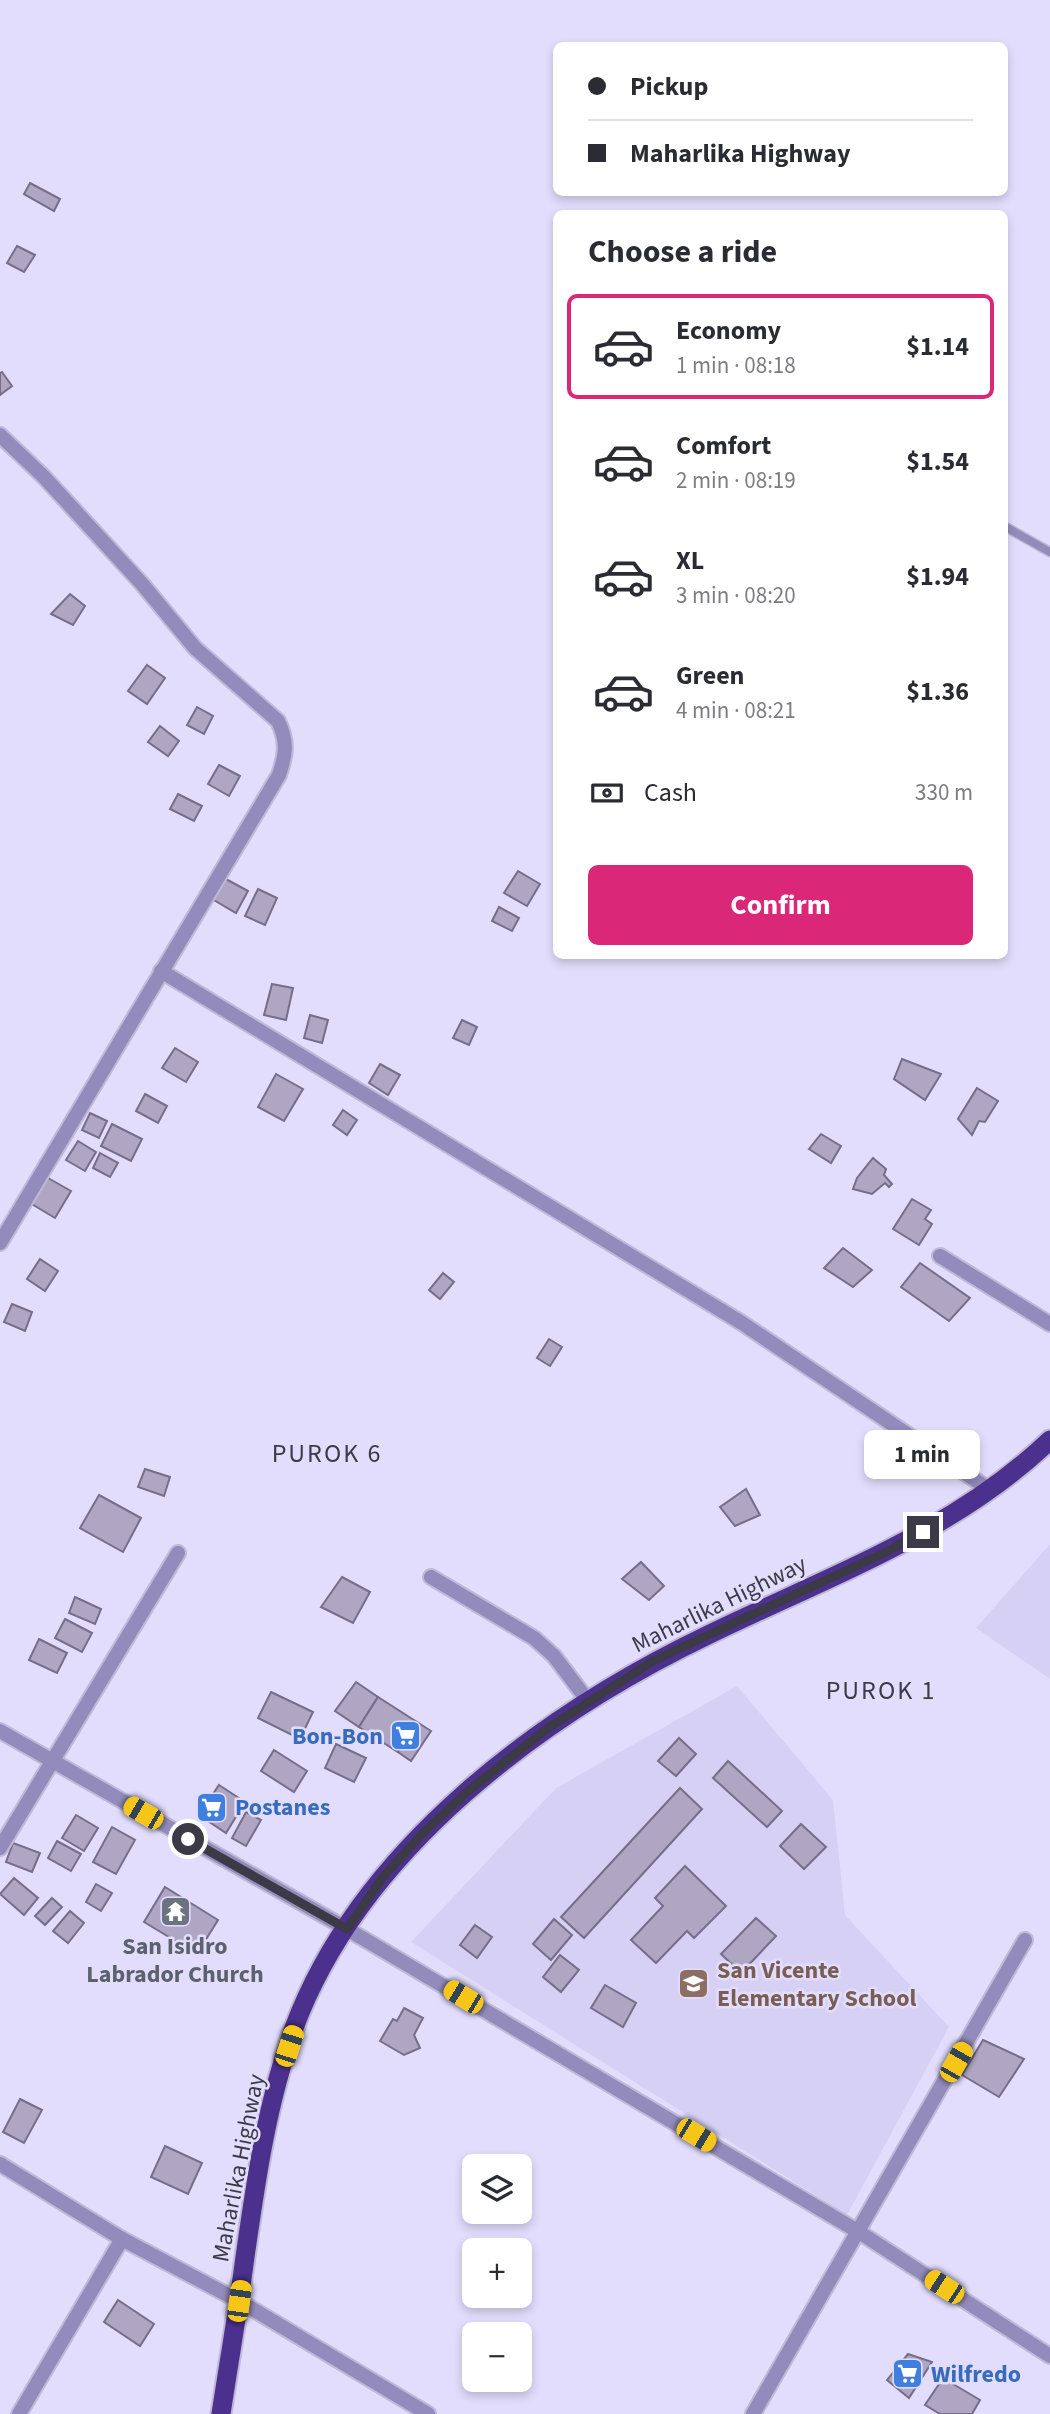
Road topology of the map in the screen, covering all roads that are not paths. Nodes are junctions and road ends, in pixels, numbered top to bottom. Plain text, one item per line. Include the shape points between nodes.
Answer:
1 (0, 435) edge
2 (1008, 528) edge
3 (1050, 552) edge
4 (160, 971) junction
5 (0, 1243) edge
6 (940, 1256) dead end
7 (1050, 1324) edge
8 (1050, 1440) edge
9 (990, 1490) junction
10 (178, 1553) dead end
11 (431, 1577) dead end
12 (588, 1701) junction
13 (0, 1731) edge
14 (52, 1762) junction
15 (0, 1848) edge
16 (347, 1929) junction
17 (1025, 1940) dead end
18 (0, 2164) edge
19 (859, 2232) junction
20 (122, 2239) junction
21 (239, 2301) junction
22 (1050, 2356) edge
23 (19, 2414) edge
24 (221, 2414) edge
25 (428, 2414) edge
26 (753, 2414) edge

1 - 4 street via 143,585 195,648 278,722 286,737 279,775
2 - 3 lane
4 - 5 street
4 - 9 street via 741,1323
6 - 7 street
8 - 9 highway, Maharlika Highway
9 - 12 highway, Maharlika Highway via 886,1552 653,1661
10 - 14 street
11 - 12 street via 534,1638
12 - 16 highway, Maharlika Highway via 506,1760 423,1833 383,1877
13 - 14 street
14 - 15 street
14 - 16 street
16 - 19 street
16 - 21 highway, Maharlika Highway via 295,2026 276,2085 259,2161
17 - 19 street
18 - 20 street
19 - 22 street
19 - 26 street
20 - 21 street
20 - 23 street
21 - 24 highway, Maharlika Highway
21 - 25 street

